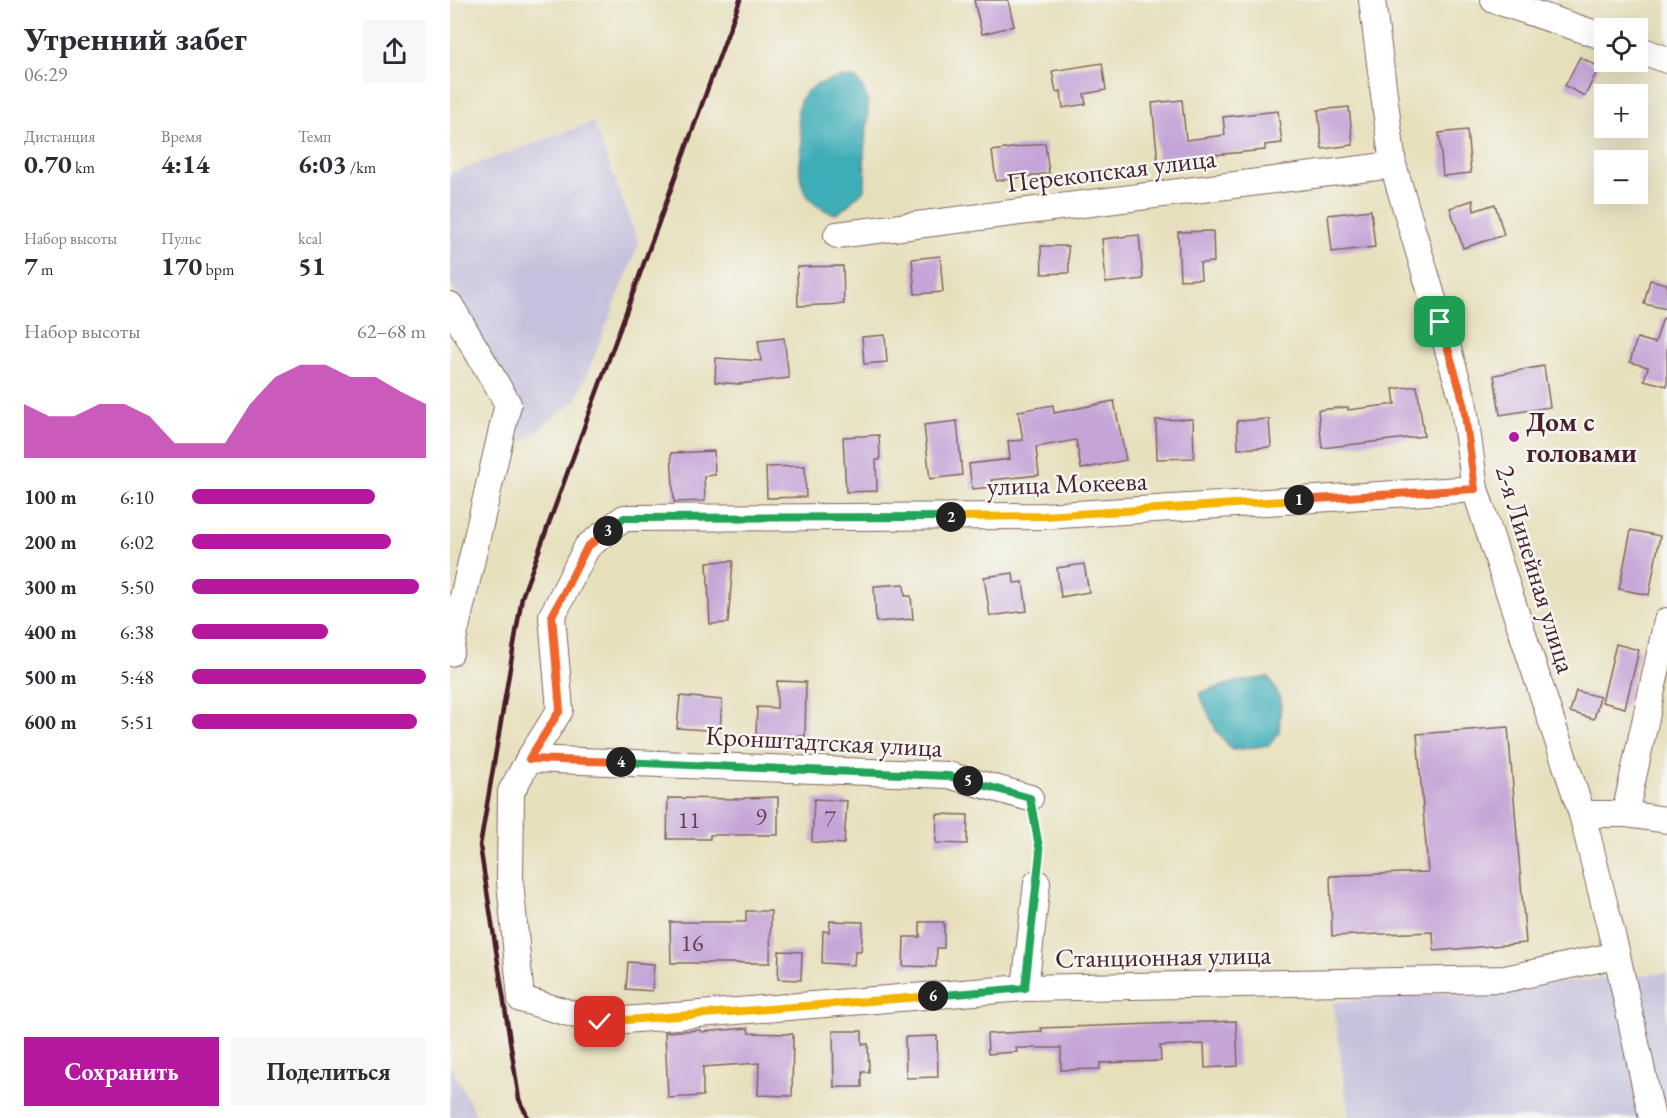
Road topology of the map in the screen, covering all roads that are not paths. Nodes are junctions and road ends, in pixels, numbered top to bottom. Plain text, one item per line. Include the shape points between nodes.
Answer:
1 (1372, 0) edge
2 (1494, 0) edge
3 (1594, 33) edge
4 (1648, 53) edge
5 (1667, 60) edge
6 (1393, 165) junction
7 (837, 235) dead end
8 (450, 305) edge
9 (1475, 489) junction
10 (1667, 621) edge
11 (450, 653) edge
12 (529, 759) junction
13 (1030, 798) road end
14 (1582, 814) junction
15 (1625, 814) junction
16 (1667, 820) edge
17 (1037, 883) road end
18 (1617, 954) junction
19 (1025, 988) junction
20 (1652, 1118) edge

1 - 6 street, 2-я Линейная улица
2 - 3 street
4 - 5 street
6 - 7 street, Перекопская улица
6 - 9 street, 2-я Линейная улица via 1463,400
8 - 11 street via 508,404
9 - 12 street, улица Мокеева via 1044,516 624,518 587,547 552,616 560,710
9 - 14 street, 2-я Линейная улица
10 - 15 street
12 - 13 street, Кронштадтская улица via 948,776
12 - 19 street, Станционная улица via 511,792 510,881 521,999 600,1022
14 - 15 street
14 - 18 street, 2-я Линейная улица
15 - 16 street
17 - 19 street
18 - 19 street, Станционная улица via 1505,979
18 - 20 street, 2-я Линейная улица

